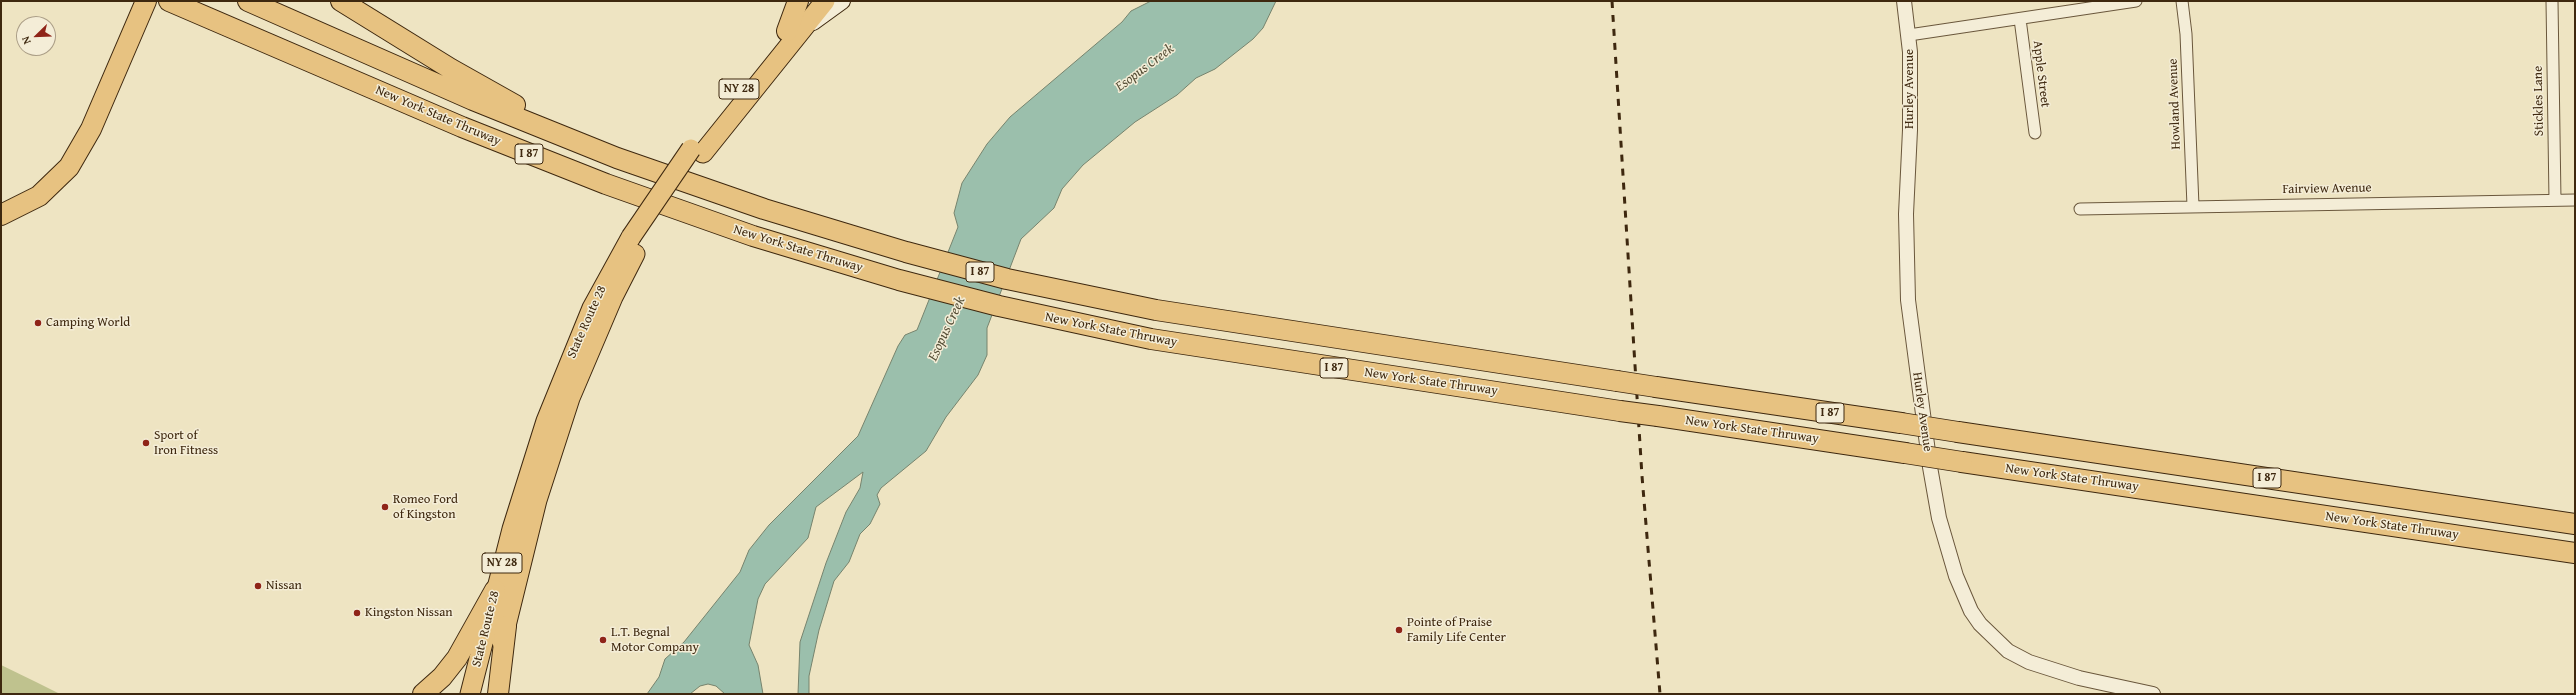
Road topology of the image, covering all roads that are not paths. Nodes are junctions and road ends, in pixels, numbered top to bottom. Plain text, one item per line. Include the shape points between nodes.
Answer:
1 (139, 1) edge
2 (146, 1) edge
3 (248, 1) edge
4 (341, 1) edge
5 (798, 1) edge
6 (809, 1) edge
7 (825, 1) edge
8 (842, 1) edge
9 (1904, 1) edge
10 (2136, 1) edge
11 (2182, 1) edge
12 (2552, 1) edge
13 (172, 3) edge
14 (2020, 19) junction
15 (133, 23) junction
16 (795, 30) junction
17 (1909, 35) junction
18 (2035, 133) dead end
19 (617, 158) junction
20 (2555, 200) junction
21 (2575, 200) edge
22 (2193, 206) junction
23 (1, 208) edge
24 (2080, 209) dead end
25 (1, 215) edge
26 (637, 239) junction
27 (2575, 524) edge
28 (2575, 553) edge
29 (495, 590) junction
30 (506, 626) junction
31 (423, 694) edge
32 (470, 694) edge
33 (491, 694) edge
34 (498, 694) edge
35 (2153, 694) edge

1 - 15 highway
2 - 15 highway
3 - 19 highway, I 87 via 494,108
4 - 19 highway via 479,86
5 - 16 highway
6 - 16 highway, State Route 28 / NY 28
7 - 16 highway, State Route 28 / NY 28
8 - 16 main road
9 - 17 street, Hurley Avenue
10 - 14 street
11 - 22 street, Howland Avenue via 2186,34
12 - 20 street, Stickles Lane
13 - 28 highway, New York State Thruway / I 87, bridge via 462,127 599,182 753,236 899,280 1049,317 1202,348
14 - 17 street
14 - 18 street, Apple Street
15 - 23 highway via 78,138 63,163 35,190
15 - 25 highway via 84,142 69,167 40,196
16 - 26 highway, State Route 28 / NY 28, bridge via 697,151
17 - 35 street, Hurley Avenue via 1910,130 1906,214 1908,300 1930,468 1939,518 1956,576 1980,624 2008,651 2029,662 2073,676
19 - 27 highway, I 87, bridge via 757,207 906,252 1055,290 1223,321
20 - 21 street, Fairview Avenue
20 - 22 street, Fairview Avenue
22 - 24 street, Fairview Avenue
26 - 29 highway, State Route 28 / NY 28 via 592,308 556,395 522,496
26 - 30 highway, State Route 28 / NY 28 via 570,398 537,500
29 - 31 highway via 457,658 442,677
29 - 32 highway, State Route 28 / NY 28
30 - 33 highway, State Route 28 / NY 28
30 - 34 highway

